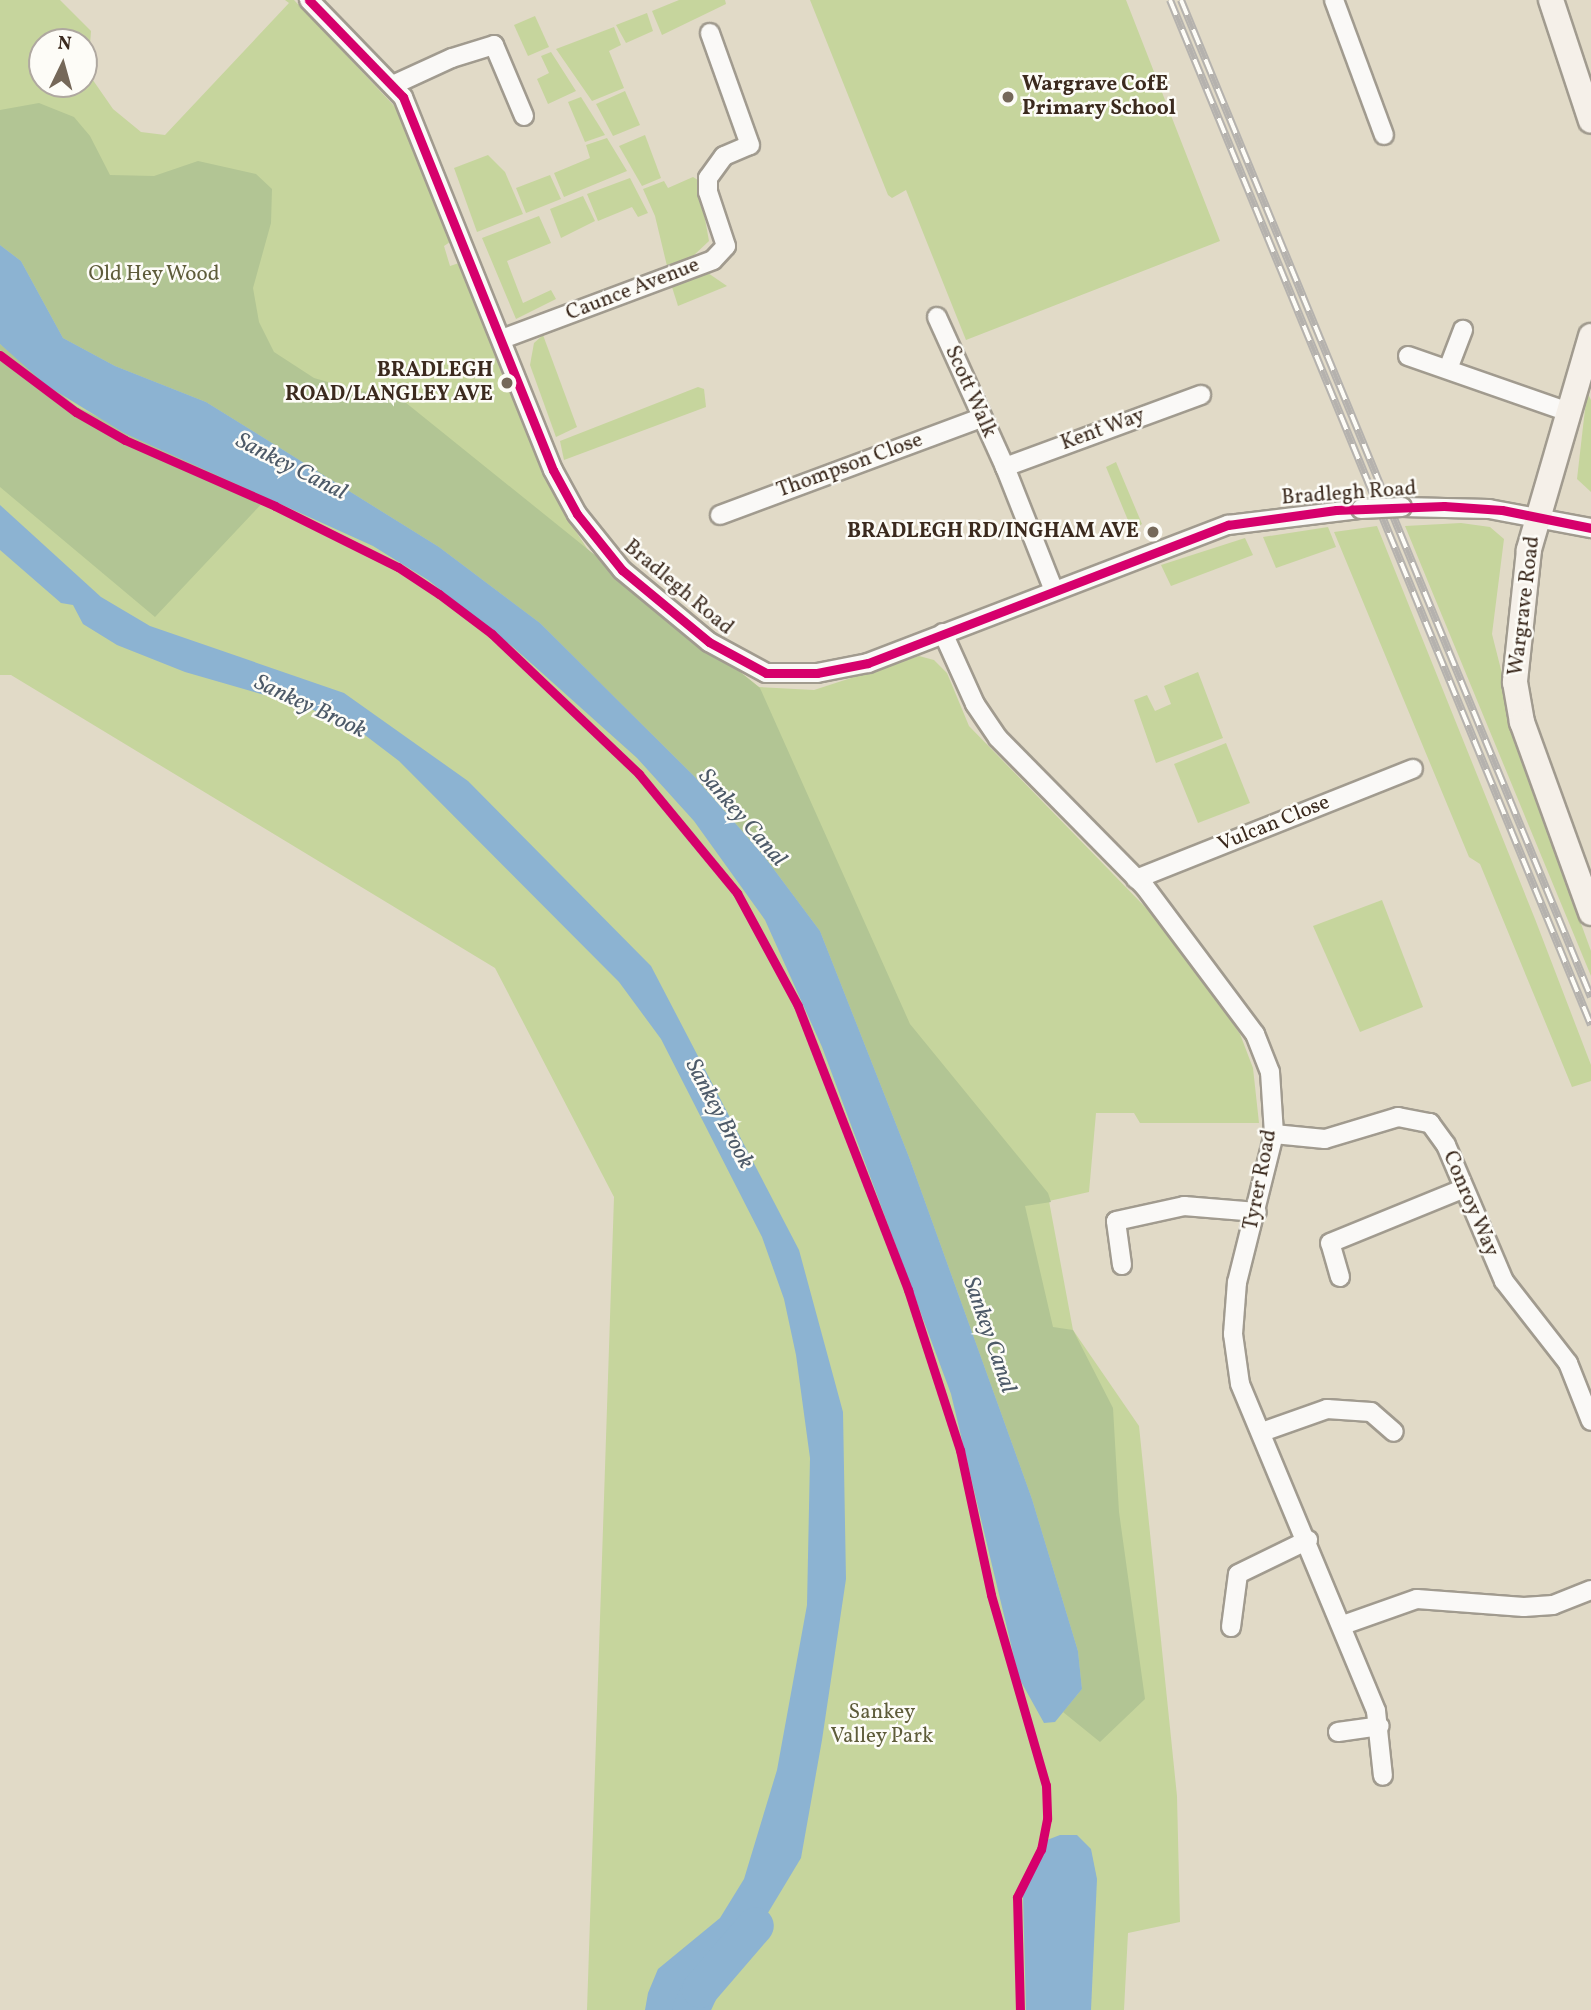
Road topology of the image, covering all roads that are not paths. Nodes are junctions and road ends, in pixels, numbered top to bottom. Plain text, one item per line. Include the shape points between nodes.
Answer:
1 (309, 0) edge
2 (1334, 0) edge
3 (1551, 0) edge
4 (710, 33) dead end
5 (393, 85) junction
6 (524, 116) dead end
7 (1591, 121) edge
8 (1384, 135) dead end
9 (937, 317) dead end
10 (1463, 330) dead end
11 (1591, 336) edge
12 (502, 339) junction
13 (1408, 356) dead end
14 (1448, 369) junction
15 (1201, 395) dead end
16 (1566, 411) junction
17 (981, 418) junction
18 (1005, 467) junction
19 (720, 514) dead end
20 (1538, 517) junction
21 (1591, 528) edge
22 (1054, 591) junction
23 (943, 633) junction
24 (1413, 769) dead end
25 (1136, 879) junction
26 (1591, 913) edge
27 (1274, 1135) junction
28 (1462, 1189) junction
29 (1257, 1212) junction
30 (1122, 1265) dead end
31 (1340, 1277) dead end
32 (1591, 1421) edge
33 (1262, 1432) junction
34 (1394, 1432) dead end
35 (1308, 1540) junction
36 (1591, 1590) edge
37 (1343, 1625) junction
38 (1231, 1627) dead end
39 (1380, 1726) junction
40 (1338, 1732) dead end
41 (1383, 1776) dead end

1 - 5 street, Bradlegh Road
2 - 8 street
3 - 7 street
4 - 12 street, Caunce Avenue via 750,145 724,156 708,178 708,192 726,246 713,260
5 - 6 street via 494,45
5 - 12 street, Bradlegh Road via 418,127
9 - 17 street, Scott Walk
10 - 14 street
11 - 16 street, Wargrave Road
12 - 23 street, Bradlegh Road via 553,470 577,514 622,570 709,642 766,673 817,673 867,663
13 - 14 street
14 - 16 street
15 - 18 street, Kent Way
16 - 20 street, Wargrave Road
17 - 18 street, Scott Walk
17 - 19 street, Thompson Close
18 - 22 street, Scott Walk
20 - 21 street, Bradlegh Road
20 - 22 street, Bradlegh Road, bridge via 1469,506 1402,507 1228,525
20 - 26 street, Wargrave Road via 1518,625 1516,698
22 - 23 street, Bradlegh Road
23 - 25 street, Tyrer Road via 975,704 998,738
24 - 25 street, Vulcan Close
25 - 27 street, Tyrer Road via 1255,1034 1270,1072
27 - 28 street, Conroy Way via 1325,1139 1398,1117 1430,1123 1446,1145
27 - 29 street, Tyrer Road
28 - 31 street via 1330,1243
28 - 32 street, Conroy Way via 1504,1281 1568,1363
29 - 30 street via 1184,1206 1116,1221
29 - 33 street, Tyrer Road via 1237,1283 1233,1334 1240,1384
33 - 34 street via 1327,1409 1371,1412
33 - 35 street, Tyrer Road
35 - 37 street, Tyrer Road
35 - 38 street via 1238,1574
36 - 37 street via 1553,1605 1524,1607 1416,1600
37 - 39 street, Tyrer Road
39 - 40 street
39 - 41 street, Tyrer Road

